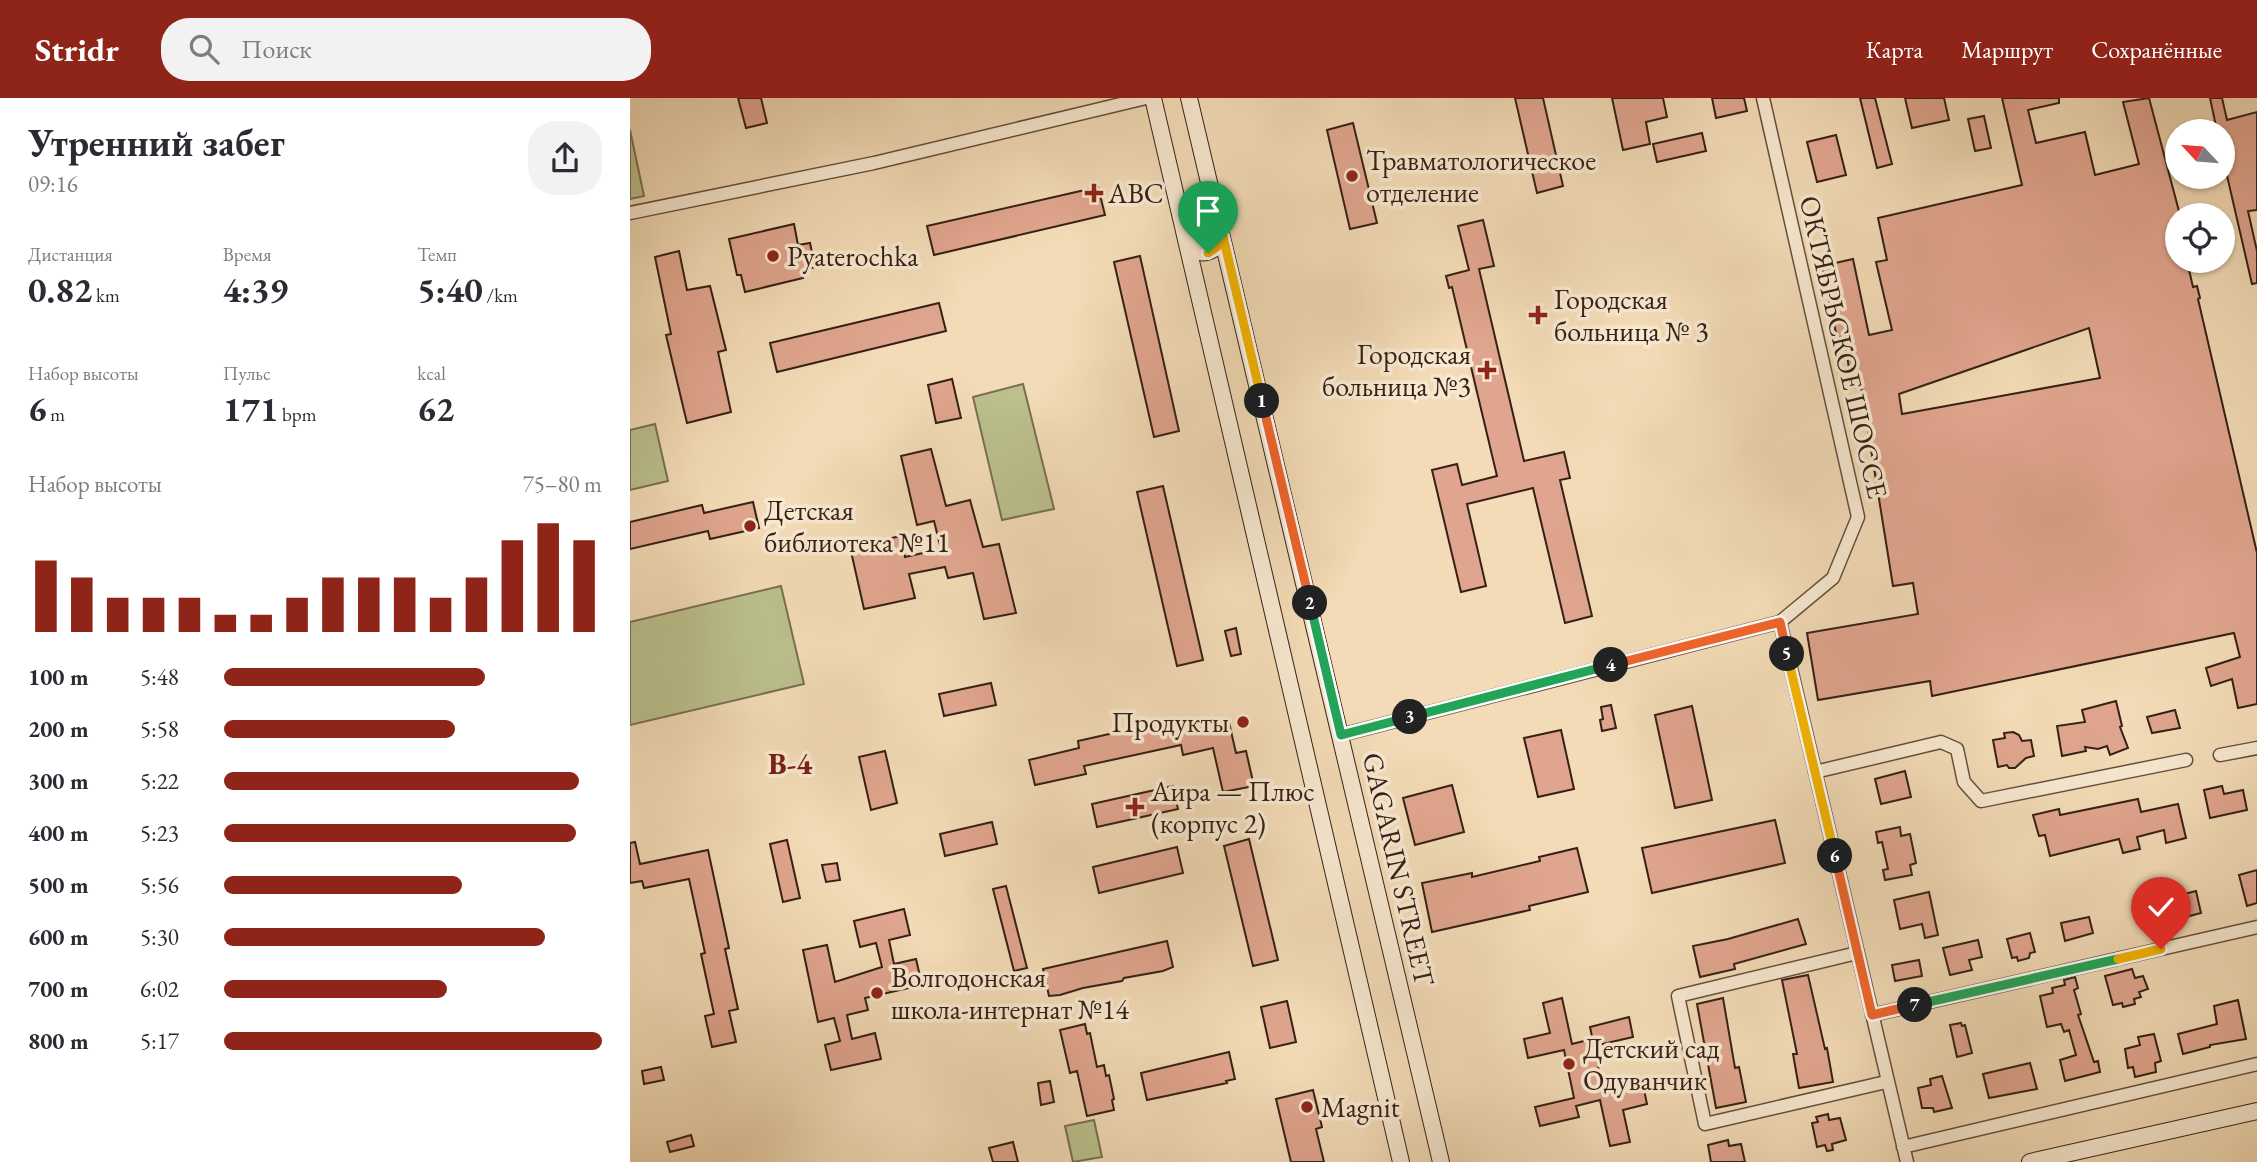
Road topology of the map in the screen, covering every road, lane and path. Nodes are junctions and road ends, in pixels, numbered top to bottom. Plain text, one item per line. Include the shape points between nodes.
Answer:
1 (1146, 98) edge
2 (1153, 98) edge
3 (1189, 98) edge
4 (1763, 98) edge
5 (630, 214) edge
6 (1221, 228) junction
7 (1186, 242) junction
8 (1780, 622) junction
9 (1341, 735) junction
10 (2257, 748) edge
11 (2220, 755) dead end
12 (2186, 760) dead end
13 (1815, 772) junction
14 (2257, 927) edge
15 (1857, 953) junction
16 (1872, 1015) junction
17 (2257, 1065) edge
18 (1886, 1082) junction
19 (2257, 1111) edge
20 (1903, 1147) junction
21 (1401, 1162) edge
22 (1441, 1162) edge
23 (1907, 1162) edge
24 (2030, 1162) edge

1 - 5 street via 841,171
2 - 7 street
3 - 6 street, GAGARIN STREET
4 - 8 street, ОКТЯБРЬСКОЕ ШОССЕ via 1858,517 1833,578
6 - 7 street via 1217,247 1208,253 1198,252
6 - 9 street, GAGARIN STREET
7 - 21 street
8 - 9 street, ОКТЯБРЬСКОЕ ШОССЕ
8 - 13 street
9 - 22 street, GAGARIN STREET
10 - 11 street
12 - 13 street via 1981,800 1964,782 1957,750 1941,742
13 - 15 street
14 - 16 street
15 - 16 street
15 - 18 street via 1678,996 1705,1124
16 - 18 street
17 - 20 street
18 - 20 street
19 - 24 street
20 - 23 street

